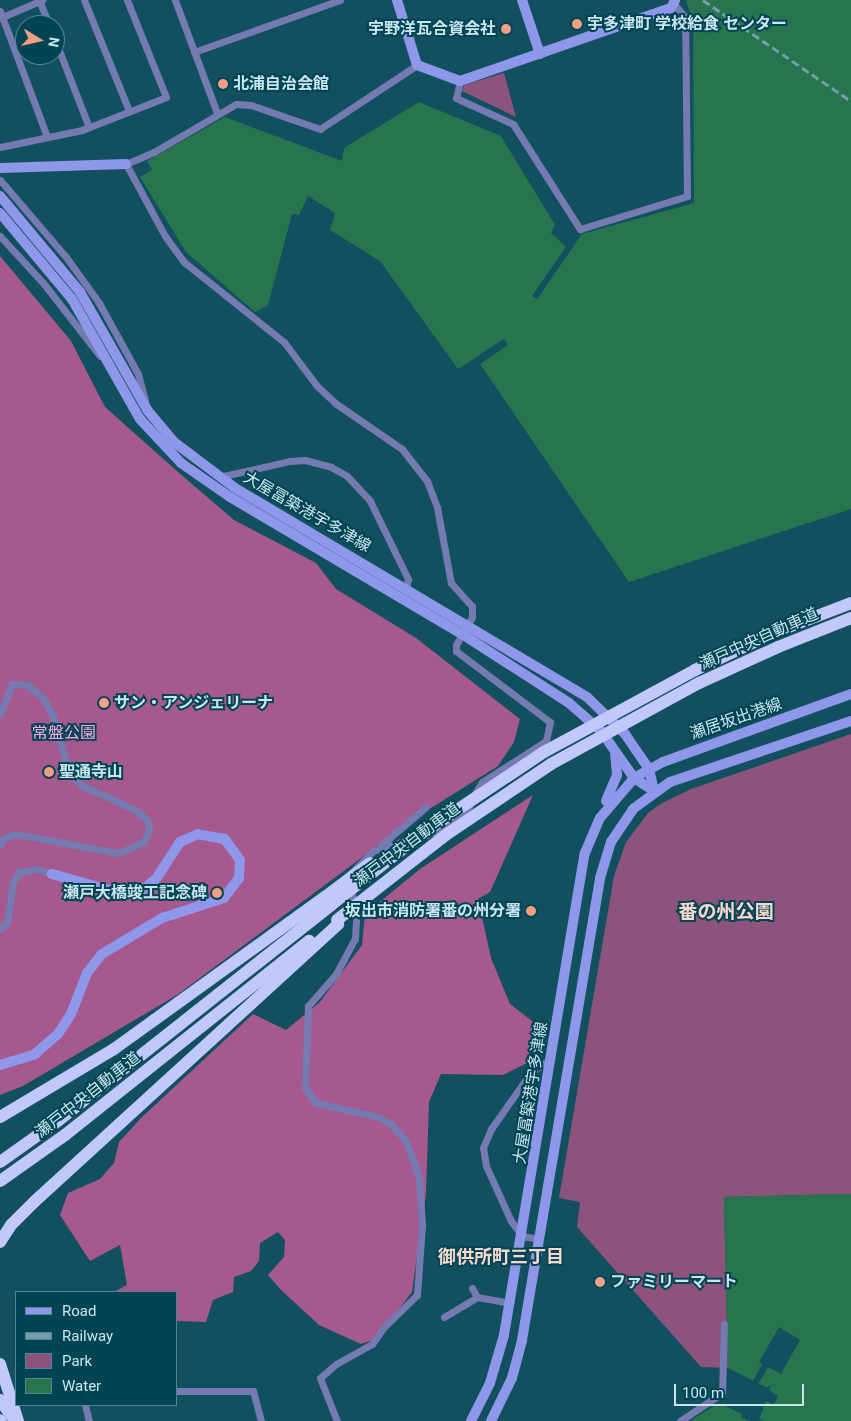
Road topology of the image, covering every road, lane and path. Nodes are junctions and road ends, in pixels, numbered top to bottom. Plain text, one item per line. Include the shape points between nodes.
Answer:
1 (40, 0) edge
2 (84, 0) edge
3 (127, 0) edge
4 (175, 0) edge
5 (340, 0) edge
6 (398, 0) edge
7 (522, 0) edge
8 (674, 2) edge
9 (1, 15) edge
10 (45, 15) edge
11 (194, 52) junction
12 (540, 54) junction
13 (65, 65) edge
14 (417, 65) junction
15 (460, 81) junction
16 (129, 111) junction
17 (217, 113) junction
18 (89, 127) junction
19 (47, 137) junction
20 (0, 147) edge
21 (126, 164) junction
22 (0, 168) edge
23 (0, 180) edge
24 (0, 196) edge
25 (0, 213) edge
26 (0, 236) edge
27 (115, 377) junction
28 (148, 411) junction
29 (220, 477) junction
30 (212, 486) junction
31 (313, 533) junction
32 (308, 543) junction
33 (406, 588) junction
34 (851, 603) edge
35 (851, 618) edge
36 (468, 624) junction
37 (462, 634) junction
38 (851, 694) edge
39 (0, 714) edge
40 (851, 721) edge
41 (611, 743) junction
42 (649, 769) junction
43 (634, 778) junction
44 (654, 790) junction
45 (426, 807) dead end
46 (0, 845) edge
47 (373, 851) junction
48 (585, 853) junction
49 (52, 874) joint
50 (328, 901) junction
51 (338, 922) junction
52 (0, 929) edge
53 (565, 974) junction
54 (584, 977) junction
55 (552, 1059) junction
56 (0, 1065) edge
57 (0, 1118) edge
58 (0, 1162) edge
59 (0, 1181) edge
60 (522, 1236) junction
61 (539, 1239) junction
62 (0, 1242) edge
63 (472, 1288) dead end
64 (477, 1297) junction
65 (510, 1303) junction
66 (444, 1317) dead end
67 (724, 1324) dead end
68 (0, 1364) edge
69 (178, 1390) edge
70 (0, 1400) edge
71 (85, 1406) edge
72 (471, 1420) edge
73 (14, 1421) edge
74 (18, 1421) edge
75 (89, 1421) edge
76 (261, 1421) edge
77 (337, 1421) edge
78 (491, 1421) edge
79 (680, 1421) edge

1 - 9 street
1 - 10 street
2 - 16 street
3 - 16 street via 166,97
4 - 11 street
5 - 11 street
6 - 14 main road
7 - 12 main road
8 - 12 main road
8 - 15 street via 684,17 687,196 580,229 513,124 456,98
9 - 19 street
11 - 17 street
12 - 15 main road
13 - 18 street
14 - 15 main road
14 - 17 street via 320,129 250,105 236,104
16 - 18 street
17 - 21 street via 154,152
18 - 19 street
19 - 20 street
21 - 22 main road
21 - 36 street via 184,262 284,342 327,395 384,434 418,467 437,507 451,583 472,606
23 - 28 street via 100,302 138,374
24 - 28 main road, 大屋冨築港宇多津線 via 80,292
25 - 27 main road, 大屋冨築港宇多津線 via 72,299
26 - 27 street via 66,311
27 - 30 main road, 大屋冨築港宇多津線 via 153,436
28 - 29 main road, 大屋冨築港宇多津線 via 174,442
29 - 30 main road
29 - 31 main road, 大屋冨築港宇多津線
29 - 33 street via 290,461 305,460 331,467 346,476 370,501 408,580
30 - 32 main road, 大屋冨築港宇多津線
31 - 32 street
31 - 33 main road, 大屋冨築港宇多津線
32 - 37 main road, 大屋冨築港宇多津線
33 - 36 main road, 大屋冨築港宇多津線
34 - 50 highway, 瀬戸中央自動車道, bridge via 773,633 695,670 560,743 393,845
35 - 51 highway, 瀬戸中央自動車道, bridge via 760,655 625,722 551,764 408,864
36 - 37 street
36 - 42 main road, 大屋冨築港宇多津線 via 601,708 625,734
37 - 41 main road, 大屋冨築港宇多津線 via 569,703
37 - 47 street via 456,651 550,722 550,733 534,751 482,782 468,807 448,825 432,834
38 - 42 main road, 瀬居坂出港線 via 679,755
39 - 46 street via 12,684 28,685 43,698 52,714 69,772 81,785 135,810 148,821 149,829 144,842 118,853 15,834 4,838
40 - 44 main road via 688,774
41 - 43 main road, 大屋冨築港宇多津線
41 - 48 main road via 617,775 612,792 596,819
42 - 43 main road, 瀬居坂出港線
42 - 44 main road, 大屋冨築港宇多津線
43 - 44 main road, 大屋冨築港宇多津線
43 - 48 main road, 大屋冨築港宇多津線 via 600,818
44 - 54 main road, 大屋冨築港宇多津線 via 625,819 606,854
45 - 47 street
47 - 77 street via 349,875 356,917 353,945 336,974 308,1006 303,1074 305,1088 316,1104 380,1117 406,1140 419,1177 422,1225 419,1287 417,1295 383,1328 372,1344 336,1364 320,1378
48 - 53 main road, 大屋冨築港宇多津線
49 - 52 street via 37,869 19,872 13,883 7,923
49 - 56 main road via 120,893 141,891 156,879 180,842 198,834 225,838 240,860 236,885 224,898 162,918 102,954 87,973 72,1014 58,1034 35,1054
50 - 57 highway via 114,1049
50 - 58 highway, 瀬戸中央自動車道 via 59,1120
51 - 59 highway, 瀬戸中央自動車道 via 65,1135
51 - 62 highway via 41,1195 11,1225
53 - 54 main road
53 - 55 main road, 大屋冨築港宇多津線
54 - 61 main road, 大屋冨築港宇多津線
55 - 60 main road, 大屋冨築港宇多津線
55 - 60 street via 531,1072 491,1129 483,1148 486,1166 507,1214
60 - 61 street
60 - 65 main road, 大屋冨築港宇多津線
61 - 78 main road, 大屋冨築港宇多津線 via 517,1358
63 - 64 street
64 - 65 street
64 - 66 street
65 - 72 main road, 大屋冨築港宇多津線 via 495,1370
67 - 79 street via 725,1382 722,1393
68 - 74 highway
69 - 76 street via 253,1391
70 - 73 highway
71 - 75 street

